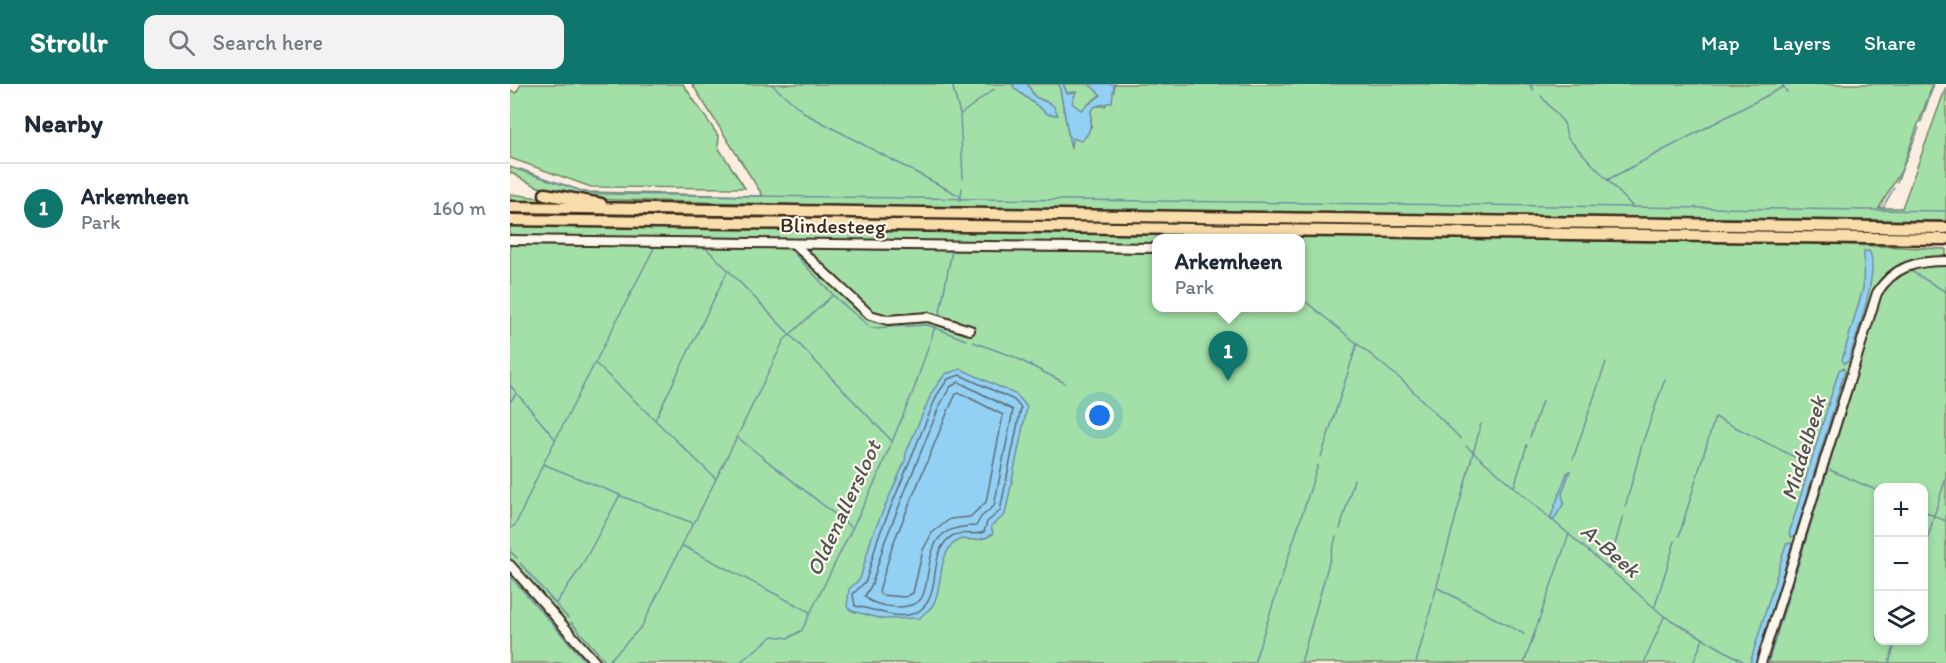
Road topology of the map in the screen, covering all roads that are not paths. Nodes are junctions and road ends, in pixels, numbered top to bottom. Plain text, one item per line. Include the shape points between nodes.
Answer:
1 (545, 194) dead end
2 (510, 207) edge
3 (625, 209) junction
4 (510, 220) edge
5 (1946, 228) edge
6 (1946, 239) edge
7 (510, 240) edge
8 (794, 244) junction
9 (1152, 248) edge
10 (1946, 261) edge
11 (970, 330) dead end
12 (510, 566) edge
13 (596, 663) edge
14 (1761, 663) edge

1 - 3 highway
2 - 3 highway
3 - 5 highway
4 - 6 highway
7 - 8 street, Blindesteeg
8 - 9 street, Blindesteeg
8 - 11 street via 877,319 928,317
10 - 14 street via 1921,261 1901,268 1877,293
12 - 13 street

